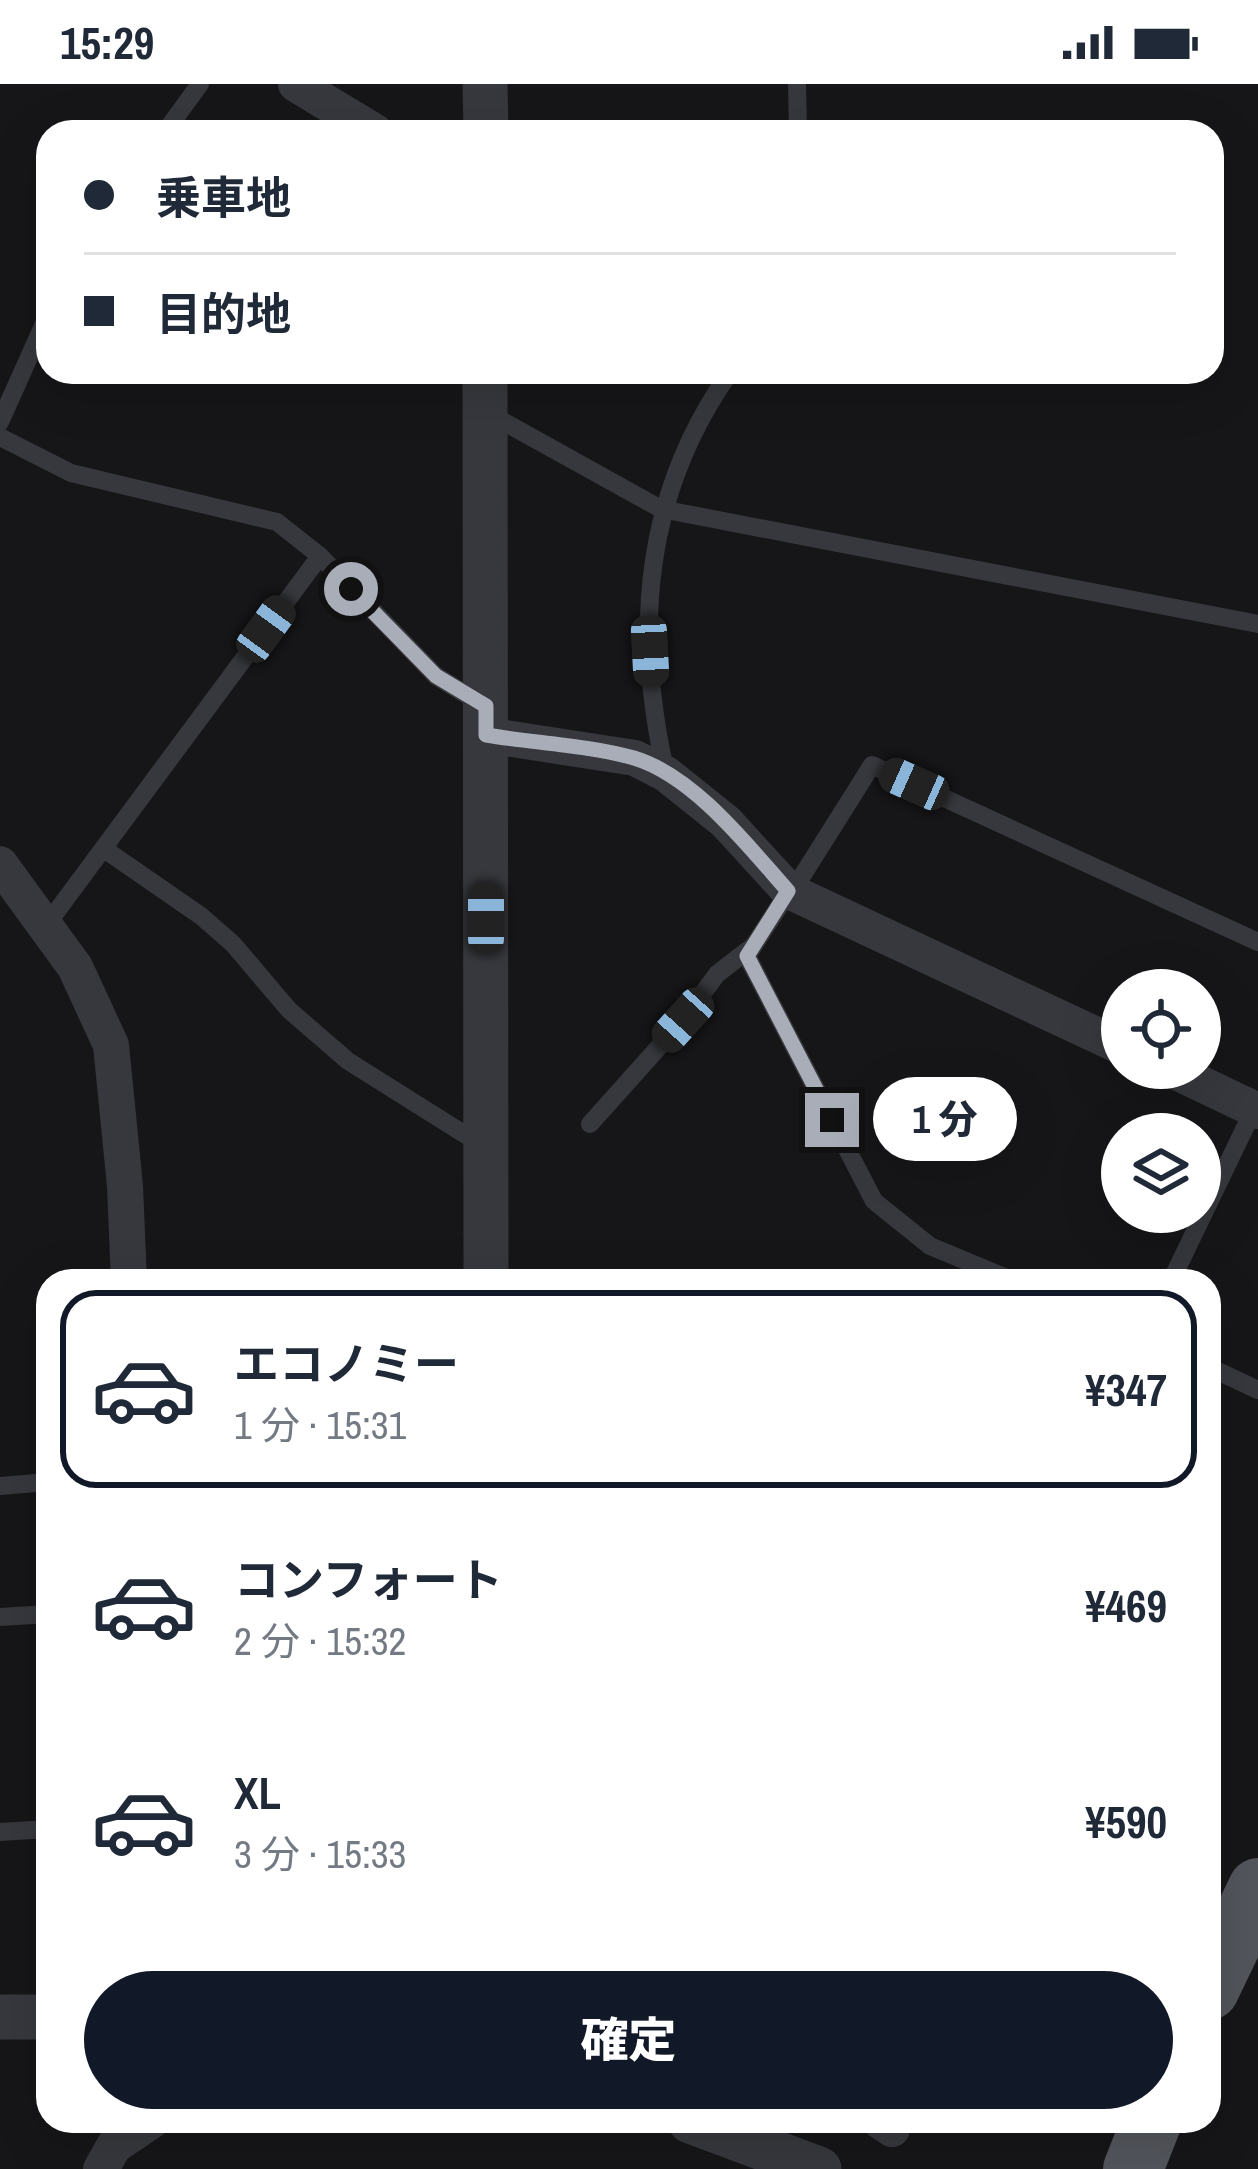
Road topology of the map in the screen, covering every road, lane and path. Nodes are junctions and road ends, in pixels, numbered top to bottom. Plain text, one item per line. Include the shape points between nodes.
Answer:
1 (200, 84) edge
2 (296, 84) edge
3 (485, 84) edge
4 (797, 84) edge
5 (174, 120) edge
6 (355, 120) edge
7 (486, 120) edge
8 (798, 120) edge
9 (36, 342) edge
10 (722, 384) edge
11 (485, 392) edge
12 (0, 422) edge
13 (0, 437) edge
14 (661, 508) junction
15 (320, 556) junction
16 (1258, 623) edge
17 (486, 720) junction
18 (666, 773) junction
19 (104, 848) junction
20 (0, 864) edge
21 (790, 891) junction
22 (45, 927) junction
23 (1258, 942) edge
24 (753, 946) junction
25 (1101, 1037) edge
26 (1217, 1089) edge
27 (1257, 1106) edge
28 (590, 1124) dead end
29 (485, 1147) junction
30 (128, 1269) edge
31 (486, 1269) edge
32 (985, 1269) edge
33 (1177, 1269) edge
34 (1221, 1373) edge
35 (1258, 1390) edge
36 (36, 1483) edge
37 (0, 1486) edge
38 (36, 1615) edge
39 (0, 1617) edge
40 (36, 1830) edge
41 (0, 1832) edge
42 (1258, 1888) edge
43 (1221, 1965) edge
44 (0, 2017) edge
45 (36, 2017) edge
46 (133, 2133) edge
47 (722, 2133) edge
48 (1147, 2133) edge
49 (100, 2169) edge
50 (819, 2169) edge
51 (1132, 2169) edge

1 - 5 lane
2 - 6 street
3 - 7 street
4 - 8 lane
9 - 12 lane
10 - 14 lane via 699,416
11 - 14 lane
11 - 17 street
13 - 15 lane via 71,472 277,522
14 - 16 lane
14 - 18 lane via 648,609
15 - 17 lane
15 - 19 lane
17 - 18 street
17 - 29 street
18 - 21 street
19 - 22 lane
19 - 29 lane via 201,916 348,1061
20 - 22 street
21 - 23 lane via 872,765
21 - 24 lane
21 - 25 street
22 - 30 street via 111,1045
24 - 28 lane via 717,974
24 - 32 lane via 747,956 874,1201 930,1246
26 - 27 street
27 - 33 lane
29 - 31 street
34 - 35 lane
36 - 37 lane
38 - 39 lane
40 - 41 lane
42 - 43 main road
44 - 45 street
46 - 49 street
47 - 50 street
48 - 51 main road

